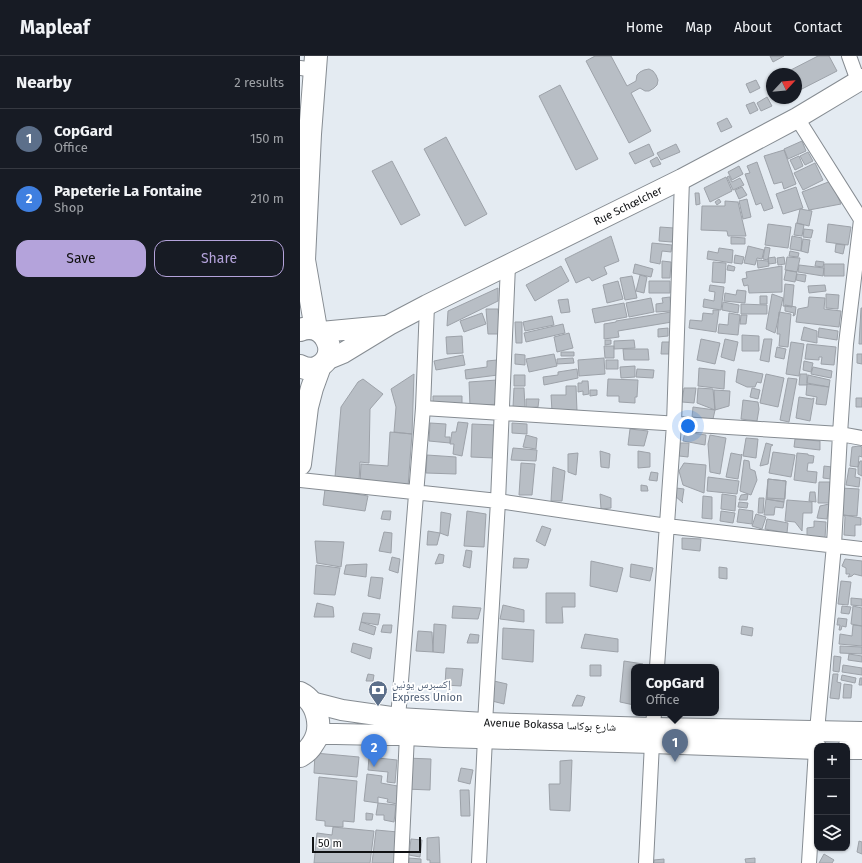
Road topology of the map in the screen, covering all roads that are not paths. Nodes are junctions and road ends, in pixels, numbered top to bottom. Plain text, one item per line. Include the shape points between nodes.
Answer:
1 (849, 56) edge
2 (310, 65) edge
3 (860, 80) edge
4 (797, 118) junction
5 (682, 179) junction
6 (861, 221) edge
7 (508, 265) junction
8 (302, 267) edge
9 (427, 305) junction
10 (389, 325) junction
11 (312, 330) edge
12 (315, 364) edge
13 (423, 408) junction
14 (502, 413) junction
15 (674, 424) junction
16 (840, 434) junction
17 (862, 438) edge
18 (300, 464) edge
19 (300, 480) edge
20 (416, 492) junction
21 (498, 501) junction
22 (667, 526) junction
23 (834, 545) junction
24 (862, 549) edge
25 (657, 664) edge
26 (306, 698) edge
27 (403, 726) junction
28 (653, 728) edge
29 (485, 730) junction
30 (862, 732) edge
31 (317, 736) junction
32 (817, 743) edge
33 (850, 749) edge
34 (862, 750) edge
35 (300, 756) edge
36 (814, 779) edge
37 (401, 863) edge
38 (479, 863) edge
39 (646, 863) edge
40 (808, 863) edge

1 - 3 street
2 - 8 main road via 310,134
3 - 4 street, Rue Schœlcher
4 - 5 street, Rue Schœlcher
4 - 6 street
5 - 7 street, Rue Schœlcher
5 - 15 street
6 - 16 street via 846,344
7 - 9 street, Rue Schœlcher
7 - 14 street
8 - 11 main road
9 - 10 street, Rue Schœlcher
9 - 13 street
10 - 11 street, Rue Schœlcher
10 - 12 street, Rue Schœlcher via 343,353
11 - 12 main road via 325,336 329,348 328,354
12 - 18 main road
13 - 14 street
13 - 20 street
14 - 15 street
14 - 21 street
15 - 16 street
15 - 22 street
16 - 17 street
16 - 23 street
19 - 20 street
20 - 21 street
20 - 27 street
21 - 22 street
21 - 29 street
22 - 23 street
22 - 25 street
23 - 24 street
23 - 32 street
26 - 27 street, Avenue Bokassa شارع بوكاسا
26 - 31 main road via 317,713
27 - 29 street, Avenue Bokassa شارع بوكاسا
27 - 31 street, Avenue Bokassa شارع بوكاسا via 383,735
27 - 37 street
28 - 29 street, Avenue Bokassa شارع بوكاسا
28 - 32 street, Avenue Bokassa شارع بوكاسا
28 - 39 street
29 - 38 street
30 - 32 street, Avenue Bokassa شارع بوكاسا
31 - 35 main road via 313,745
33 - 34 street
36 - 40 street

